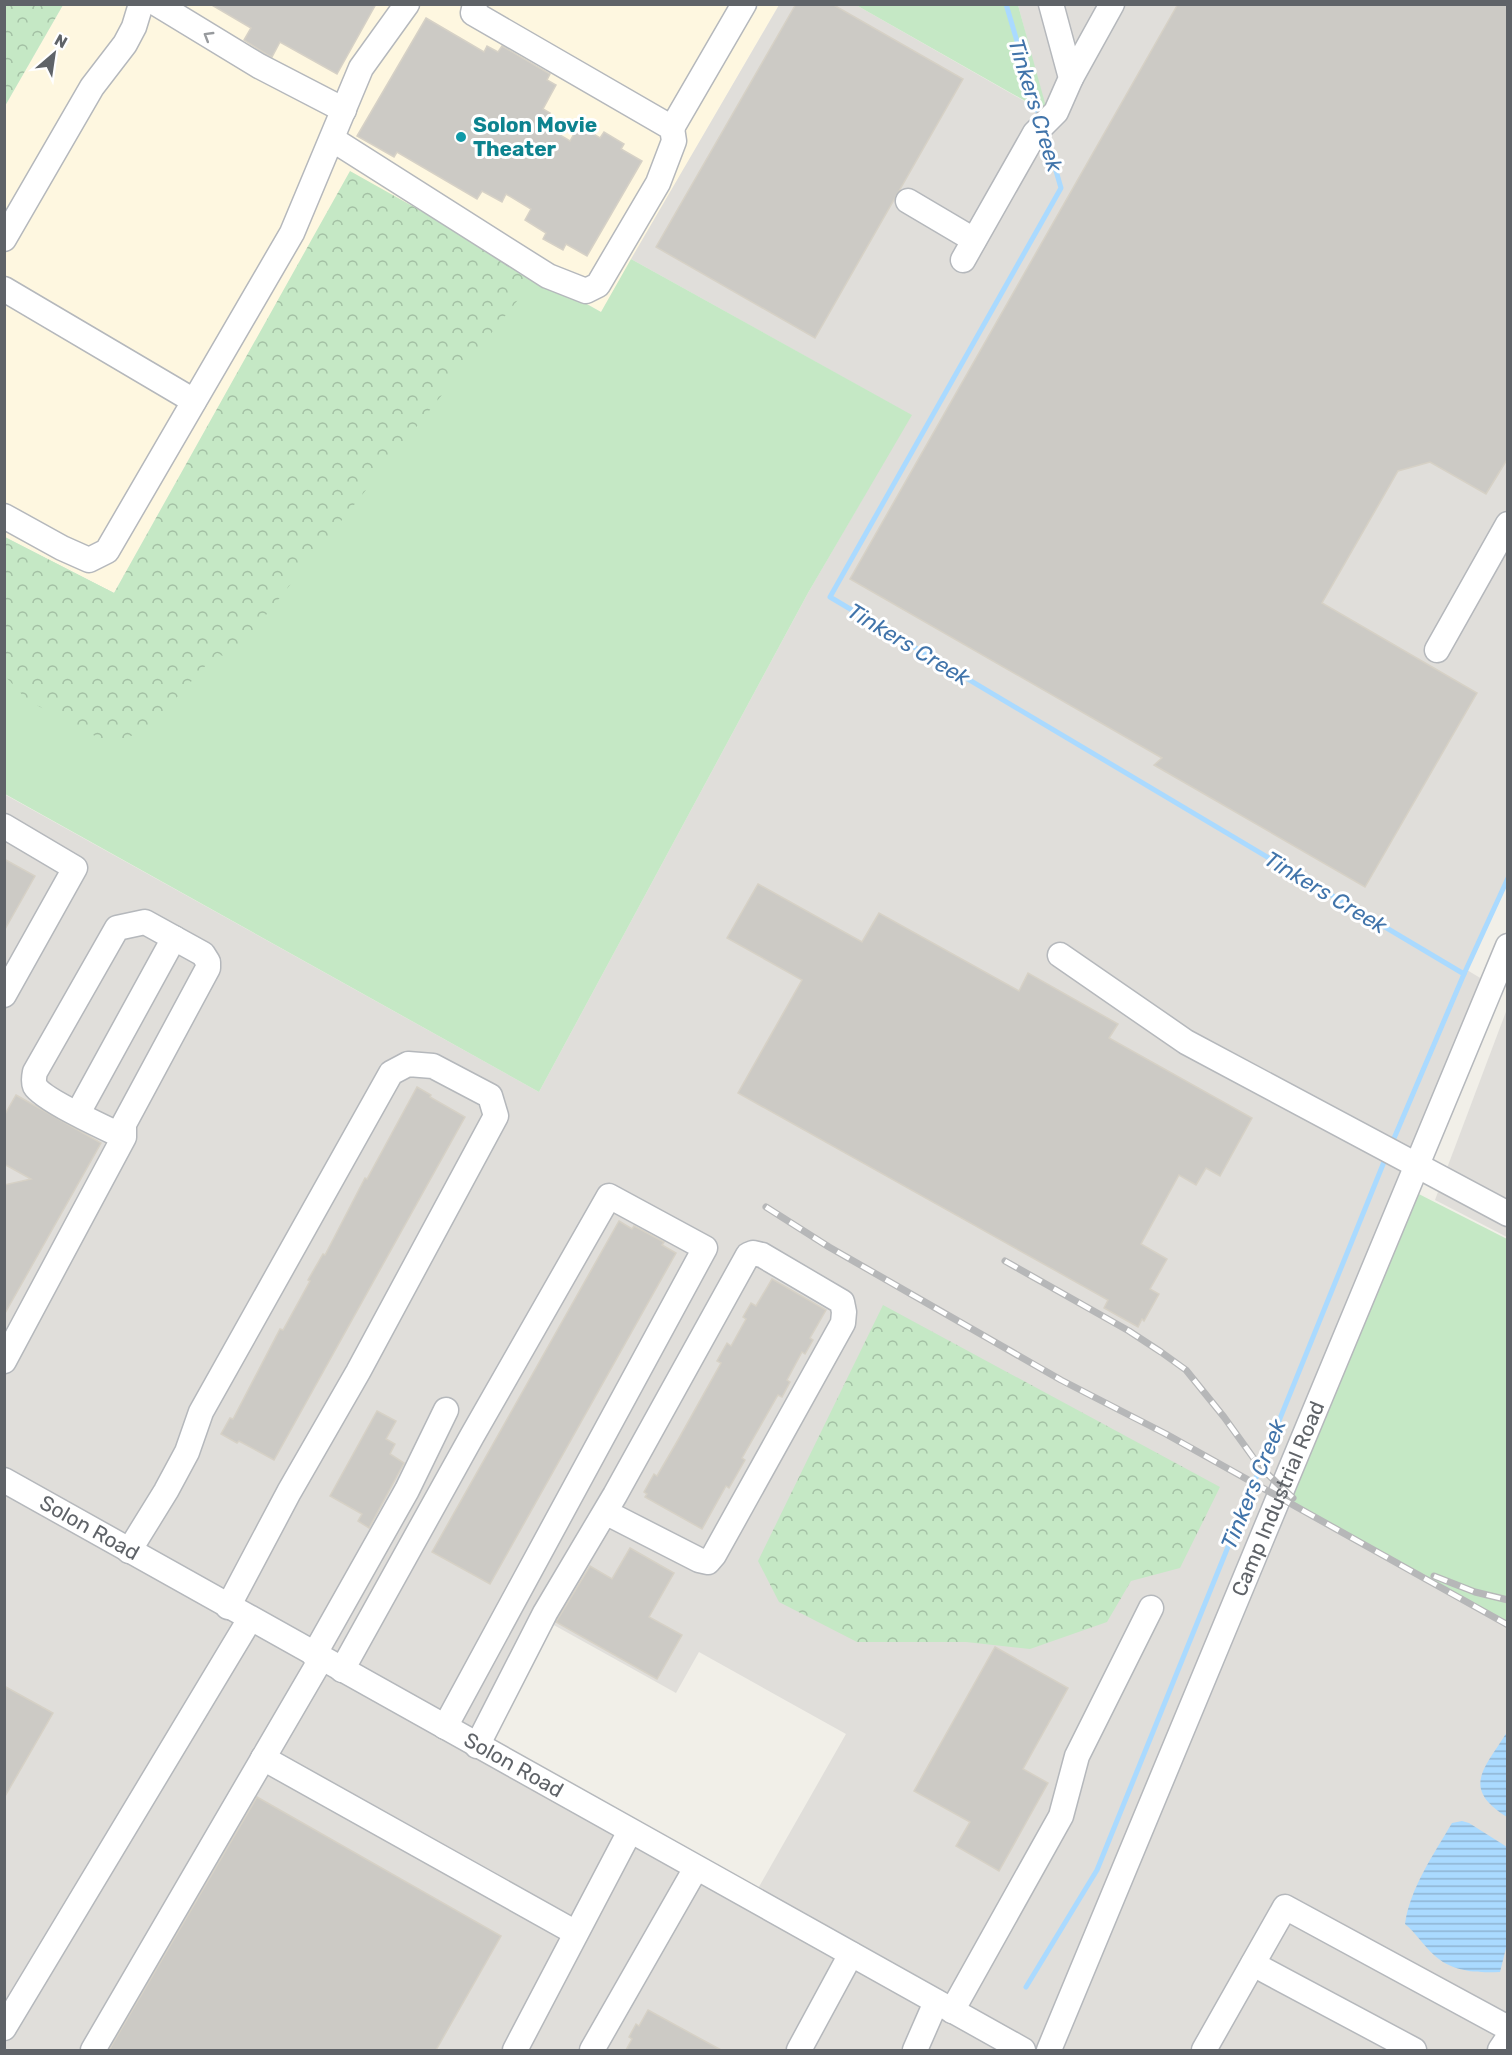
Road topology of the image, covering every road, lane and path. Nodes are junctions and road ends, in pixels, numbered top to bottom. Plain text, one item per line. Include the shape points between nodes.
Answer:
1 (141, 4) edge
2 (157, 4) edge
3 (407, 4) edge
4 (475, 4) edge
5 (744, 4) edge
6 (1051, 4) edge
7 (1112, 4) edge
8 (1071, 78) junction
9 (344, 110) junction
10 (672, 128) junction
11 (332, 139) junction
12 (908, 201) dead end
13 (4, 239) edge
14 (4, 289) edge
15 (194, 401) junction
16 (4, 516) edge
17 (1508, 524) edge
18 (1437, 650) dead end
19 (4, 826) edge
20 (174, 938) junction
21 (1508, 946) edge
22 (1060, 955) dead end
23 (4, 995) edge
24 (78, 1113) junction
25 (124, 1137) junction
26 (1417, 1166) junction
27 (1508, 1214) edge
28 (4, 1361) edge
29 (446, 1410) dead end
30 (4, 1480) edge
31 (605, 1512) junction
32 (129, 1551) junction
33 (228, 1607) junction
34 (1151, 1608) dead end
35 (250, 1619) junction
36 (325, 1661) junction
37 (445, 1727) junction
38 (477, 1746) junction
39 (263, 1758) junction
40 (630, 1831) junction
41 (696, 1868) junction
42 (576, 1934) junction
43 (851, 1954) junction
44 (1253, 1964) junction
45 (944, 2007) junction
46 (4, 2028) edge
47 (1508, 2028) edge
48 (1508, 2038) edge
49 (93, 2050) edge
50 (515, 2050) edge
51 (592, 2050) edge
52 (799, 2050) edge
53 (915, 2050) edge
54 (1023, 2050) edge
55 (1049, 2050) edge
56 (1204, 2050) edge
57 (1414, 2050) edge
58 (1500, 2050) edge

1 - 13 street via 125,44 92,87
9 -> 2 street via 259,66
3 - 9 street via 361,68
4 - 10 street via 473,13
5 - 10 street
6 - 8 street
7 - 8 street
8 - 12 street via 1056,112 1035,133 968,250
9 - 11 street
10 - 11 street via 674,141 658,183 598,285 586,291 548,276
11 - 15 street via 292,233
14 - 15 street
15 - 16 street via 107,551 89,560
17 - 18 street
19 - 23 street via 75,868
20 - 24 street
20 - 24 street via 145,922 117,928 35,1072 33,1079 40,1092
20 - 25 street via 203,954 208,968 124,1124
21 - 26 street, Camp Industrial Road
22 - 26 street via 1186,1042
24 - 25 street
25 - 28 street
26 - 27 street
26 - 55 street, Camp Industrial Road
29 - 36 street
30 - 32 street, Solon Road
31 - 31 street via 748,1255 762,1255 842,1302 843,1323 708,1562
31 - 38 street via 545,1613
32 - 33 street, Solon Road
32 - 33 street via 187,1452 201,1412 391,1073 408,1064 433,1065 490,1096 496,1116
33 - 35 street, Solon Road
34 - 45 street via 1077,1756 1061,1816
35 - 36 street, Solon Road
35 - 46 street
36 - 37 street, Solon Road
36 - 37 street via 472,1436 609,1196 705,1248
36 - 39 street
37 - 38 street, Solon Road
38 - 40 street, Solon Road
39 - 42 street
39 - 49 street
40 - 41 street, Solon Road
40 - 42 street
41 - 43 street, Solon Road
41 - 51 street
42 - 50 street
43 - 45 street, Solon Road
43 - 52 street
44 - 47 street via 1285,1907
44 - 56 street
44 - 57 street
45 - 53 street
45 - 54 street, Solon Road
48 - 58 street

